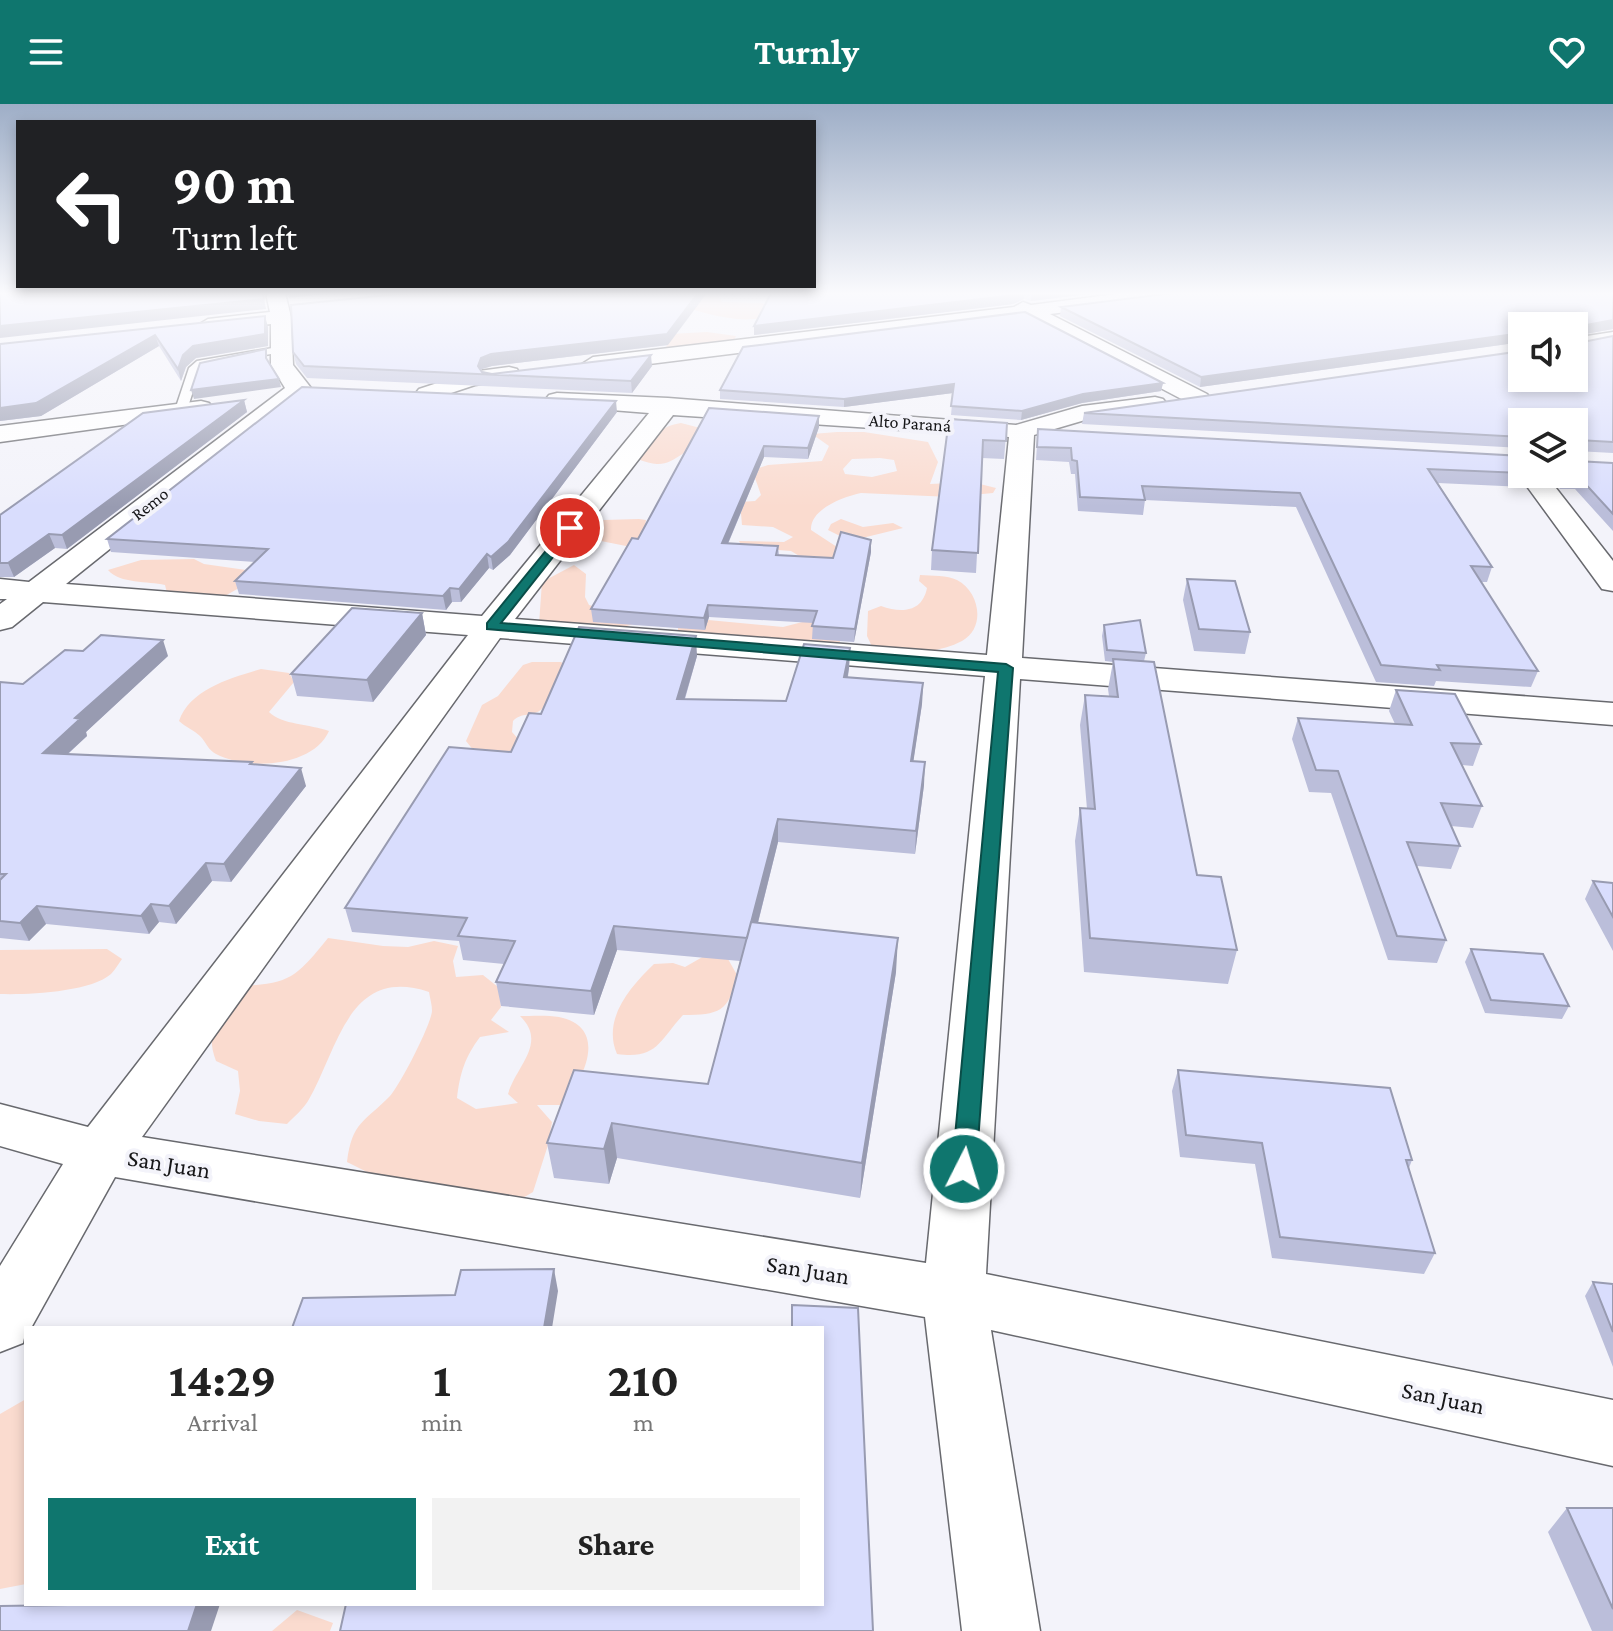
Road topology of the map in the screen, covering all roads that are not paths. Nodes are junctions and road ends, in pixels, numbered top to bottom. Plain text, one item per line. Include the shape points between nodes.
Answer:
1 (199, 364) edge
2 (282, 364) edge
3 (595, 364) edge
4 (1137, 364) edge
5 (564, 368) edge
6 (533, 371) edge
7 (327, 389) edge
8 (293, 392) junction
9 (399, 392) edge
10 (427, 394) junction
11 (503, 397) edge
12 (533, 399) edge
13 (668, 405) junction
14 (181, 410) junction
15 (1022, 431) junction
16 (0, 434) edge
17 (1100, 436) edge
18 (1543, 488) edge
19 (1613, 582) edge
20 (0, 589) edge
21 (37, 593) junction
22 (0, 620) edge
23 (492, 626) junction
24 (1006, 668) junction
25 (1613, 714) edge
26 (0, 1125) edge
27 (100, 1152) junction
28 (954, 1295) junction
29 (0, 1323) edge
30 (1613, 1433) edge
31 (1001, 1631) edge

1 - 14 lane
2 - 8 street
3 - 5 street
4 - 15 street via 1206,398 1082,413
6 - 10 street via 471,379
7 - 8 street
8 - 14 street
8 - 21 street, Remo
9 - 10 street
10 - 11 street
12 - 13 street, Alto Paraná
13 - 15 street, Alto Paraná
13 - 23 street
14 - 16 street
15 - 17 street, Alto Paraná
15 - 24 street
18 - 19 street
20 - 21 street
21 - 22 street, Remo
21 - 23 street
23 - 24 street
23 - 27 street
24 - 25 street
24 - 28 street
26 - 27 street, San Juan
27 - 28 street, San Juan
27 - 29 street
28 - 30 street, San Juan
28 - 31 street

